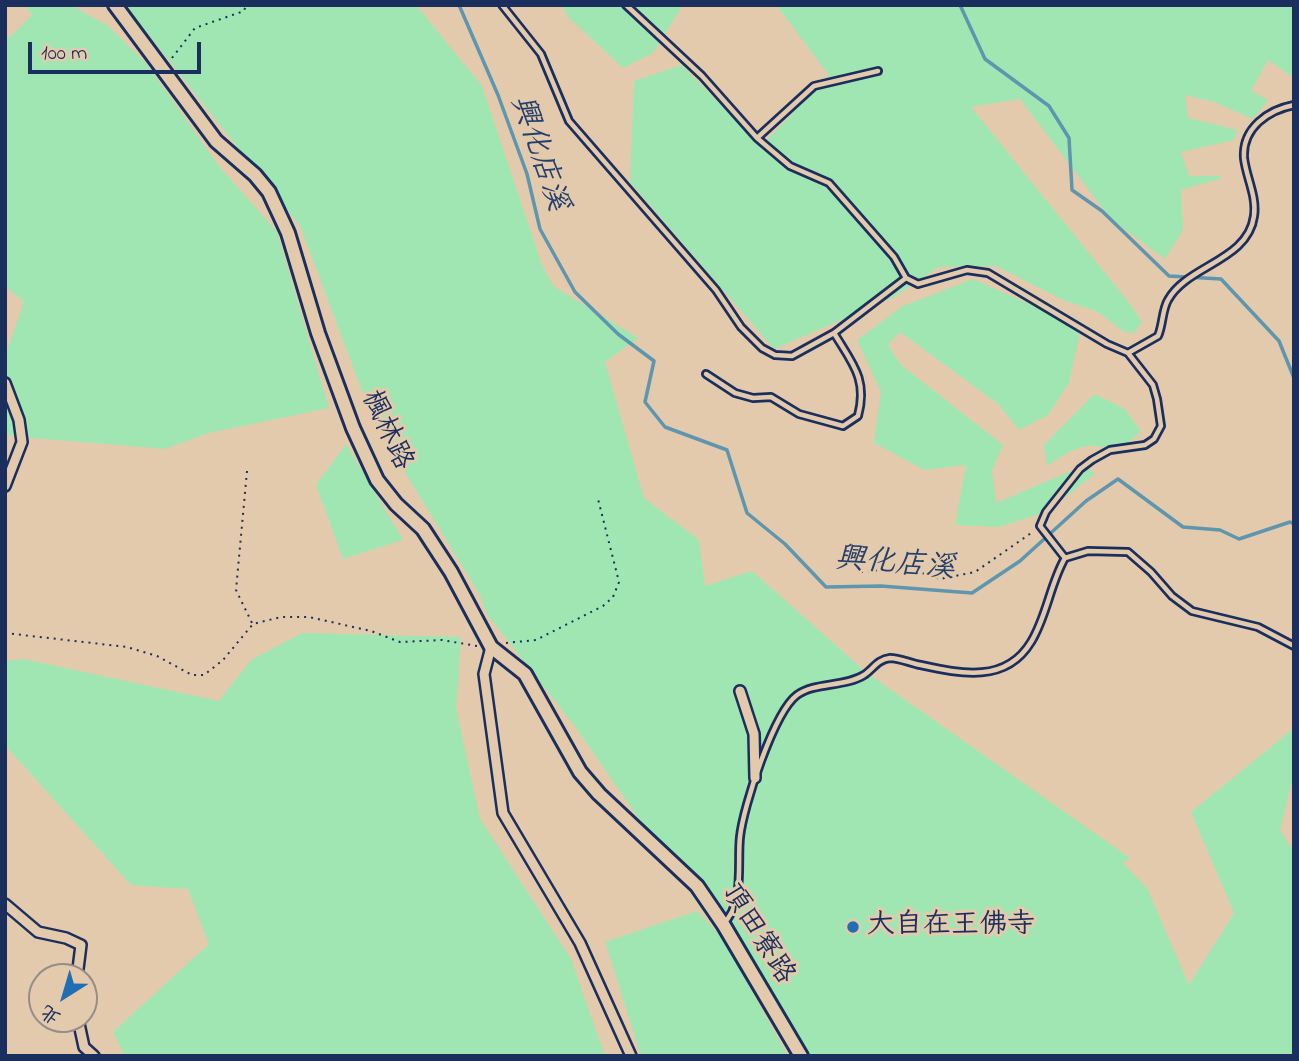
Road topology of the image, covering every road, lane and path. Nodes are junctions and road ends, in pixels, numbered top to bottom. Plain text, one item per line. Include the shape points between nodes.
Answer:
1 (115, 5) edge
2 (246, 5) edge
3 (502, 5) edge
4 (626, 5) edge
5 (163, 70) junction
6 (878, 71) dead end
7 (1294, 105) edge
8 (757, 138) junction
9 (906, 278) junction
10 (834, 333) junction
11 (1128, 353) junction
12 (706, 374) dead end
13 (5, 383) edge
14 (247, 471) dead end
15 (5, 486) edge
16 (598, 499) dead end
17 (1041, 526) junction
18 (1065, 558) junction
19 (861, 572) dead end
20 (253, 624) junction
21 (5, 633) edge
22 (1294, 646) edge
23 (491, 647) junction
24 (740, 691) dead end
25 (755, 778) junction
26 (659, 848) joint
27 (5, 904) edge
28 (723, 924) junction
29 (79, 963) edge
30 (81, 1033) edge
31 (94, 1056) edge
32 (631, 1056) edge
33 (801, 1056) edge

1 - 5 street, 楓林路
2 - 5 path via 244,11 195,28
3 - 10 lane via 541,54 569,121 762,348 792,356
4 - 8 lane via 702,76
5 - 23 street, 楓林路 via 216,141 270,192 363,456 396,504 423,529
6 - 8 lane via 814,86
7 - 11 lane via 1266,114 1251,131 1244,158 1254,217 1241,241 1222,259 1185,281 1167,300 1158,336
8 - 9 lane via 790,166 829,183 894,257
9 - 10 lane
9 - 11 lane via 918,284 967,270 988,273
10 - 12 lane via 862,381 858,416 843,426 799,414 771,397 735,393
11 - 17 lane via 1153,385 1161,426 1145,445 1110,450 1086,464 1046,512
13 - 15 street via 22,442
14 - 20 path via 236,590
16 - 23 path via 619,582 613,597 536,640
17 - 18 lane
17 - 19 path via 975,572 940,579 904,567
18 - 22 lane via 1088,551 1128,552 1192,611 1258,627
18 - 25 lane via 1052,580 1031,643 1015,660 994,673 934,668 890,658 863,676 799,694 786,706
20 - 21 path via 204,675 192,675 157,656 127,647
20 - 23 path via 309,617 400,642 442,640
23 - 26 street, 楓林路 via 525,674 580,772
23 - 32 street via 484,674 503,813 579,943
24 - 25 street via 754,734
25 - 28 lane via 740,834 737,890 729,919
26 - 28 street, 頂田寮路 via 697,886
27 - 29 street via 38,932 81,946
28 - 33 street, 頂田寮路
30 - 31 street via 84,1047

